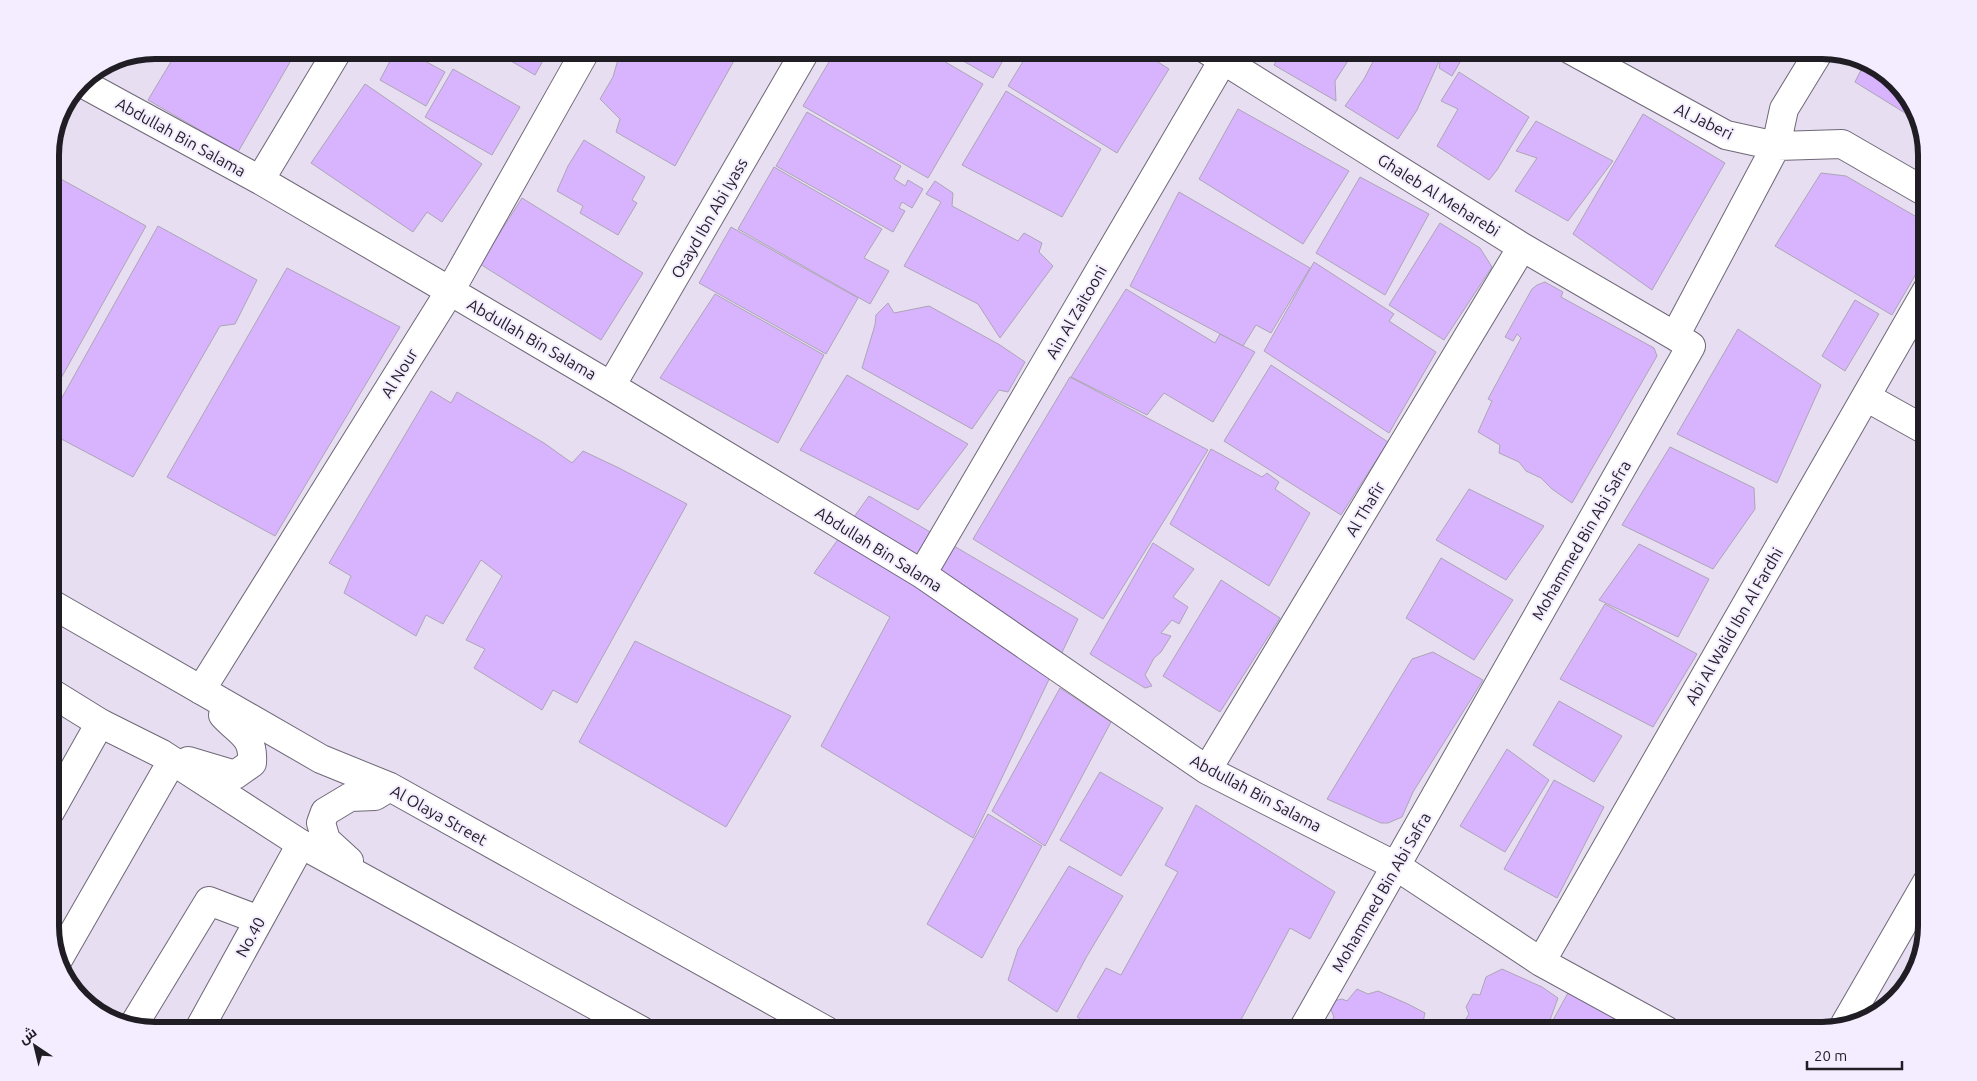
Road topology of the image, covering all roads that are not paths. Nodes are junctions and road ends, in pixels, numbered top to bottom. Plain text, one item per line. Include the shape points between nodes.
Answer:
1 (333, 59) edge
2 (581, 59) edge
3 (801, 59) edge
4 (1217, 59) edge
5 (1229, 59) edge
6 (1594, 59) edge
7 (1815, 59) edge
8 (88, 86) edge
9 (1776, 146) junction
10 (260, 180) junction
11 (1918, 188) edge
12 (1522, 247) junction
13 (450, 291) junction
14 (1918, 306) edge
15 (1675, 336) junction
16 (611, 386) junction
17 (1866, 397) junction
18 (1918, 426) edge
19 (922, 574) junction
20 (59, 608) edge
21 (201, 690) junction
22 (59, 698) edge
23 (100, 723) junction
24 (167, 758) junction
25 (1207, 770) junction
26 (390, 787) junction
27 (59, 796) edge
28 (301, 844) junction
29 (1396, 866) junction
30 (382, 887) junction
31 (1918, 898) edge
32 (259, 920) junction
33 (63, 951) edge
34 (1541, 962) junction
35 (1848, 1019) edge
36 (137, 1020) edge
37 (203, 1022) edge
38 (626, 1022) edge
39 (811, 1022) edge
40 (1307, 1022) edge
41 (1651, 1022) edge

1 - 10 street
2 - 13 street, Al Nour
3 - 16 street, Osayd Ibn Abi Iyass
4 - 19 street, Ain Al Zaitooni
5 - 12 street, Ghaleb Al Meharebi
6 - 9 street, Al Jaberi via 1726,135
7 - 9 street via 1784,109
8 - 10 street, Abdullah Bin Salama
9 - 11 street, Al Jaberi via 1842,144
9 - 15 street
10 - 13 street, Abdullah Bin Salama
12 - 15 street, Ghaleb Al Meharebi
12 - 25 street, Al Thafir
13 - 16 street, Abdullah Bin Salama
13 - 21 street, Al Nour
14 - 17 street, Abi Al Walid Ibn Al Fardhi
15 - 29 street, Mohammed Bin Abi Safra via 1691,346
16 - 19 street, Abdullah Bin Salama
17 - 18 street
17 - 34 street, Abi Al Walid Ibn Al Fardhi
19 - 25 street, Abdullah Bin Salama
20 - 21 street, Al Olaya Street
21 - 24 street via 231,724 247,736 252,763 235,775
21 - 26 street, Al Olaya Street via 321,759
22 - 23 street
23 - 24 street
23 - 27 street
24 - 28 street
24 - 33 street
25 - 29 street, Abdullah Bin Salama
26 - 30 street via 375,796 350,796 325,812 320,823 326,840
26 - 39 street, Al Olaya Street
28 - 30 street
28 - 32 street, No.40
29 - 34 street, Abdullah Bin Salama
29 - 40 street, Mohammed Bin Abi Safra
30 - 38 street
31 - 35 street
32 - 36 street via 209,901
32 - 37 street, No.40
34 - 41 street, Abdullah Bin Salama

